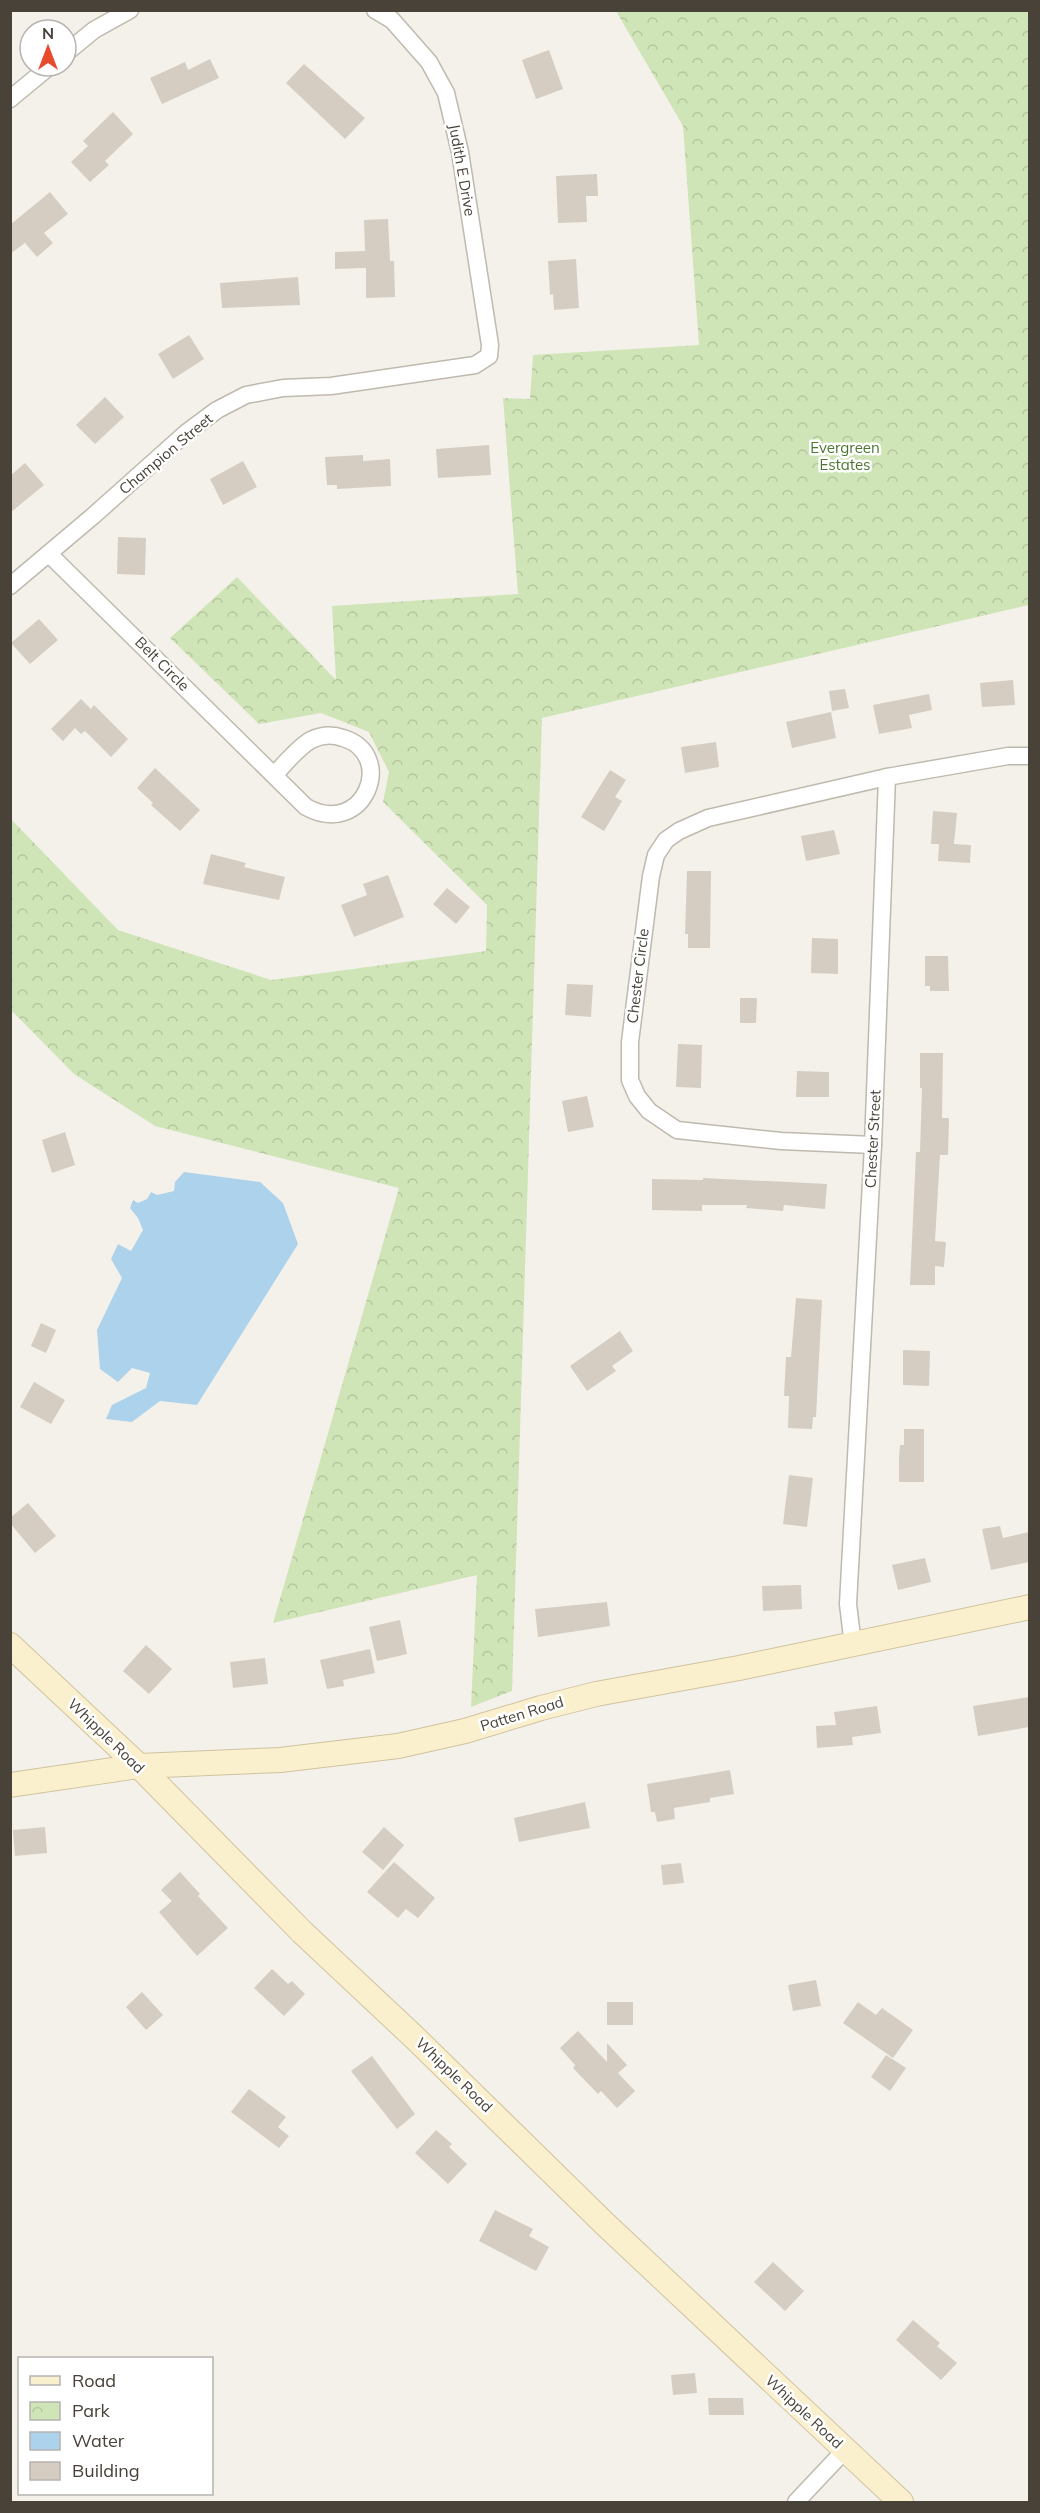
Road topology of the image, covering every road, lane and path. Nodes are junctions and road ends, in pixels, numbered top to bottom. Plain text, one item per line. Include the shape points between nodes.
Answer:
1 (130, 10) edge
2 (375, 10) edge
3 (78, 43) edge
4 (35, 78) edge
5 (10, 99) edge
6 (489, 356) joint
7 (49, 554) junction
8 (10, 586) edge
9 (1029, 756) edge
10 (274, 775) junction
11 (887, 777) junction
12 (873, 1145) junction
13 (1029, 1607) edge
14 (10, 1644) edge
15 (853, 1645) junction
16 (139, 1766) junction
17 (10, 1785) edge
18 (845, 2450) junction
19 (796, 2502) edge
20 (900, 2502) edge

1 - 3 street
2 - 6 street, Judith E Drive via 392,20 429,62 446,93 460,152
4 - 5 street
6 - 7 street, Champion Street via 475,365 246,395 186,433
7 - 8 street, Champion Street
7 - 10 street, Belt Circle
9 - 11 street via 1008,756
10 - 10 street, Belt Circle via 306,807 318,814 332,815 344,813 365,796 371,771 359,747 336,735 323,736 306,745
11 - 12 street, Chester Street
11 - 12 street, Chester Circle via 708,818 666,840 656,855 651,876 630,1042 630,1080 637,1096 649,1111 677,1130
12 - 15 street, Chester Street via 848,1604
13 - 15 street, Patten Road
14 - 16 street, Whipple Road
15 - 16 street, Patten Road via 596,1694 398,1746 280,1760
16 - 17 street, Patten Road
16 - 18 street, Whipple Road via 302,1932
18 - 19 street
18 - 20 street, Whipple Road

